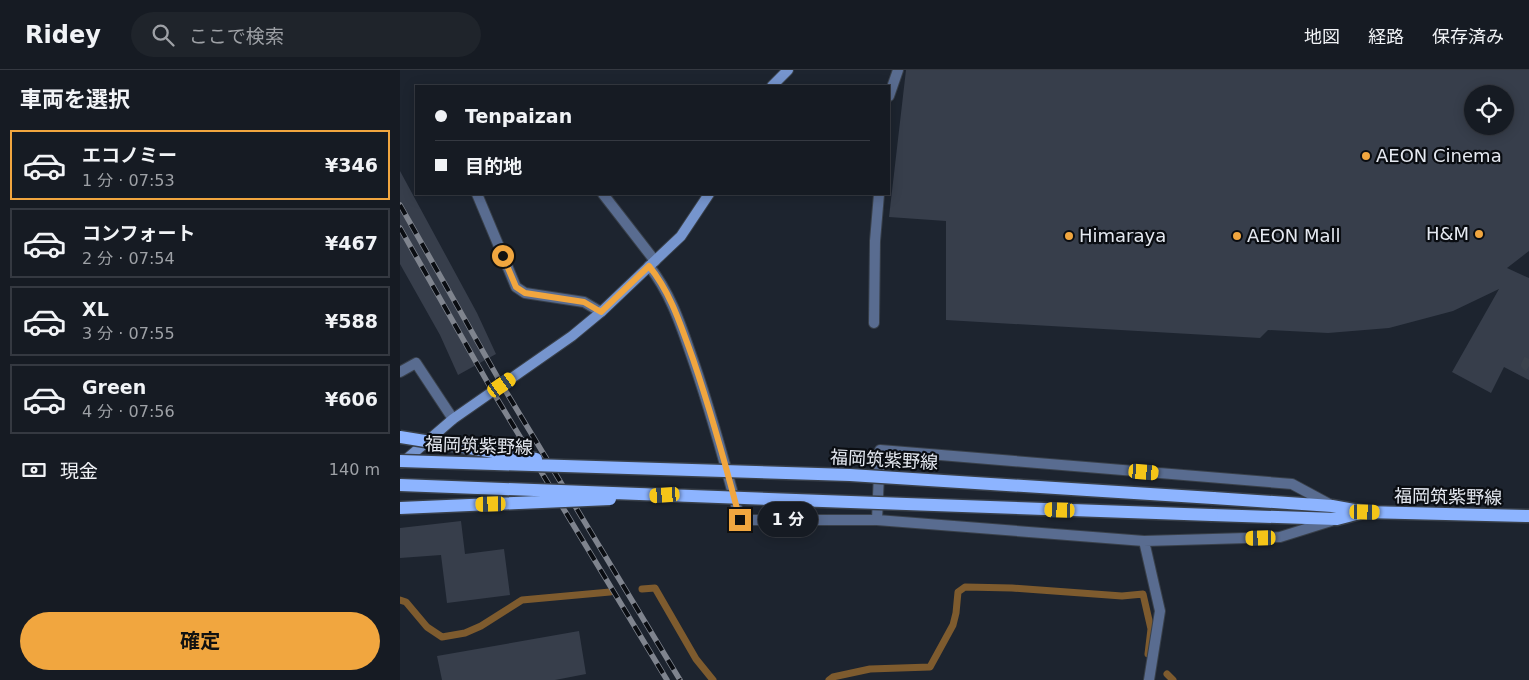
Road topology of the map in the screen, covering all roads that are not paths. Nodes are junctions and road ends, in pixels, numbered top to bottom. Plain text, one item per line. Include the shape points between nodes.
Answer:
1 (788, 70) edge
2 (898, 70) edge
3 (773, 85) edge
4 (890, 93) edge
5 (477, 195) edge
6 (603, 195) edge
7 (708, 195) edge
8 (879, 195) edge
9 (652, 263) junction
10 (601, 312) junction
11 (874, 323) dead end
12 (400, 372) edge
13 (453, 419) junction
14 (400, 437) edge
15 (400, 463) edge
16 (586, 467) junction
17 (400, 485) edge
18 (684, 494) junction
19 (1332, 506) junction
20 (400, 508) edge
21 (1365, 512) junction
22 (1529, 516) edge
23 (1337, 519) junction
24 (877, 520) junction
25 (1144, 541) junction
26 (1149, 680) edge

1 - 3 street
2 - 4 street
5 - 10 street via 516,287 525,293 584,302
6 - 9 street
7 - 9 street via 681,236
8 - 11 street
9 - 10 street
9 - 24 street via 678,318 713,419 740,520
10 - 13 street
12 - 13 street via 416,363
13 - 15 street
14 - 16 main road, bridge
15 - 16 main road, 福岡筑紫野線, bridge
16 - 19 main road, 福岡筑紫野線, bridge via 850,475
17 - 18 main road, 福岡筑紫野線, bridge
18 - 20 main road, bridge
18 - 23 main road, 福岡筑紫野線, bridge via 1003,509
19 - 21 main road, 福岡筑紫野線
19 - 24 street via 1292,484 880,450
21 - 22 main road, 福岡筑紫野線
21 - 23 main road, 福岡筑紫野線
23 - 25 street via 1280,537
24 - 25 street
25 - 26 street via 1160,611

